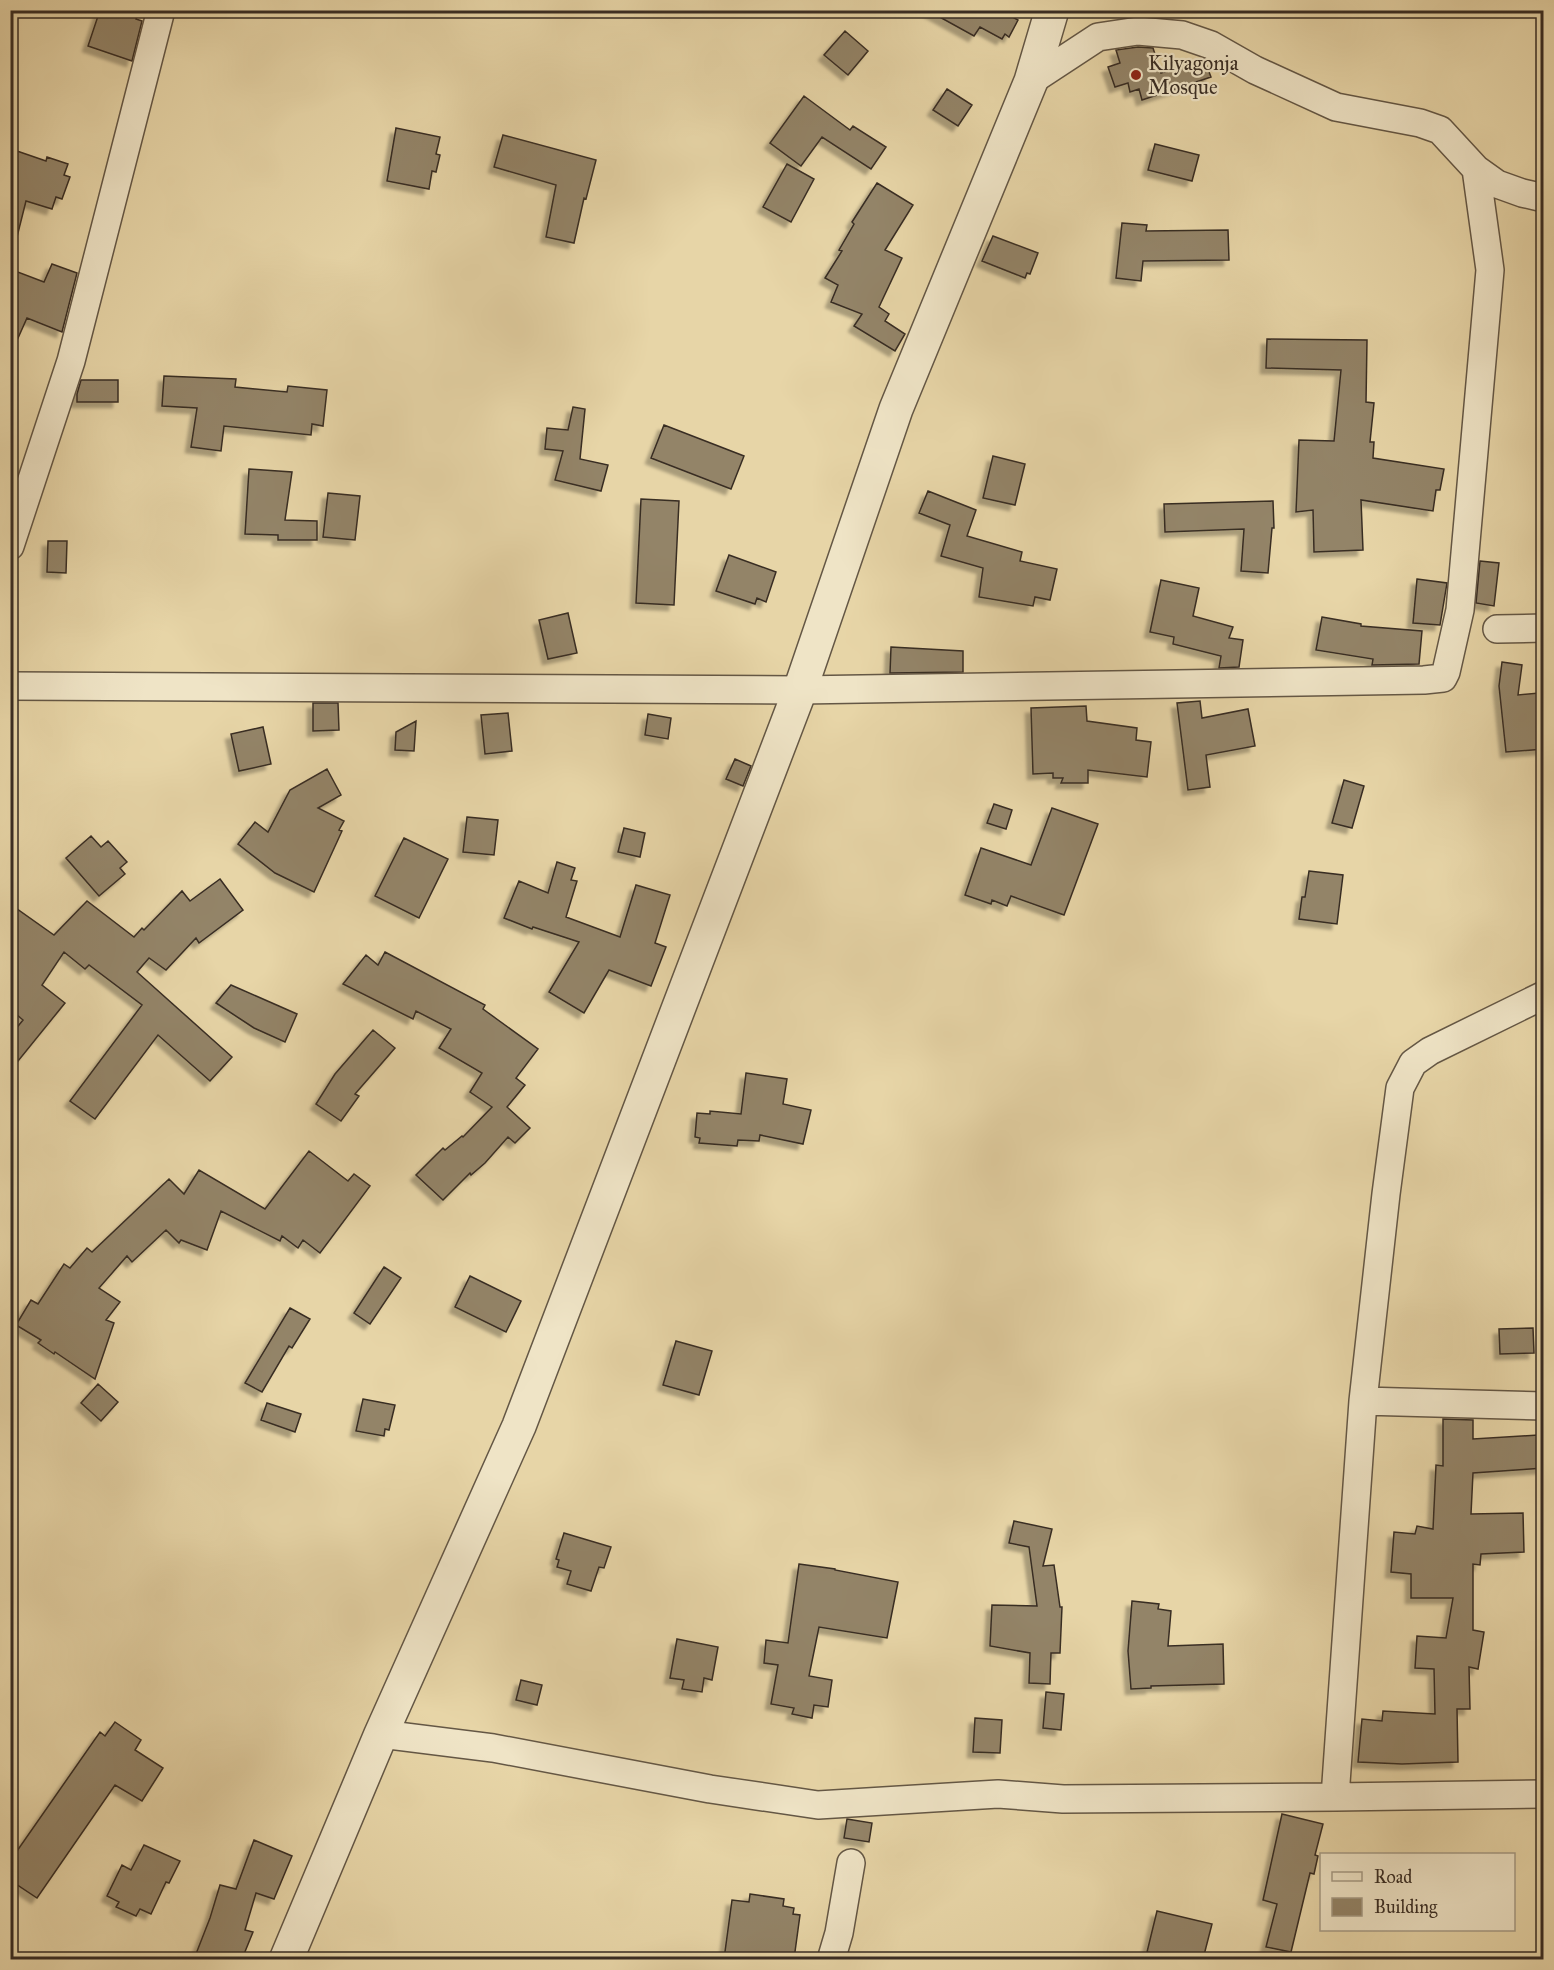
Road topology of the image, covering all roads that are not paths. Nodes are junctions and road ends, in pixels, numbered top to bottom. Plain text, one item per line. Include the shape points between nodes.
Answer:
1 (161, 10) edge
2 (1052, 10) edge
3 (1031, 81) junction
4 (1476, 169) junction
5 (1544, 198) edge
6 (10, 546) edge
7 (1544, 628) edge
8 (1497, 629) dead end
9 (10, 686) edge
10 (800, 690) junction
11 (1544, 995) edge
12 (1363, 1401) junction
13 (1544, 1406) edge
14 (381, 1734) junction
15 (1544, 1794) edge
16 (1335, 1797) junction
17 (851, 1863) dead end
18 (286, 1959) edge
19 (831, 1959) edge

1 - 6 street via 71,362
2 - 3 street
3 - 4 street via 1098,37 1138,31 1182,35 1211,45 1336,107 1440,130
3 - 10 street via 896,408
4 - 5 street via 1497,184
4 - 10 street via 1490,270 1460,610 1443,678
7 - 8 street
9 - 10 street
10 - 14 street via 519,1426
11 - 12 street via 1430,1051 1413,1063 1400,1088
12 - 13 street
12 - 16 street
14 - 16 street via 493,1748 818,1805 998,1794 1064,1799
14 - 18 street
15 - 16 street
17 - 19 street

